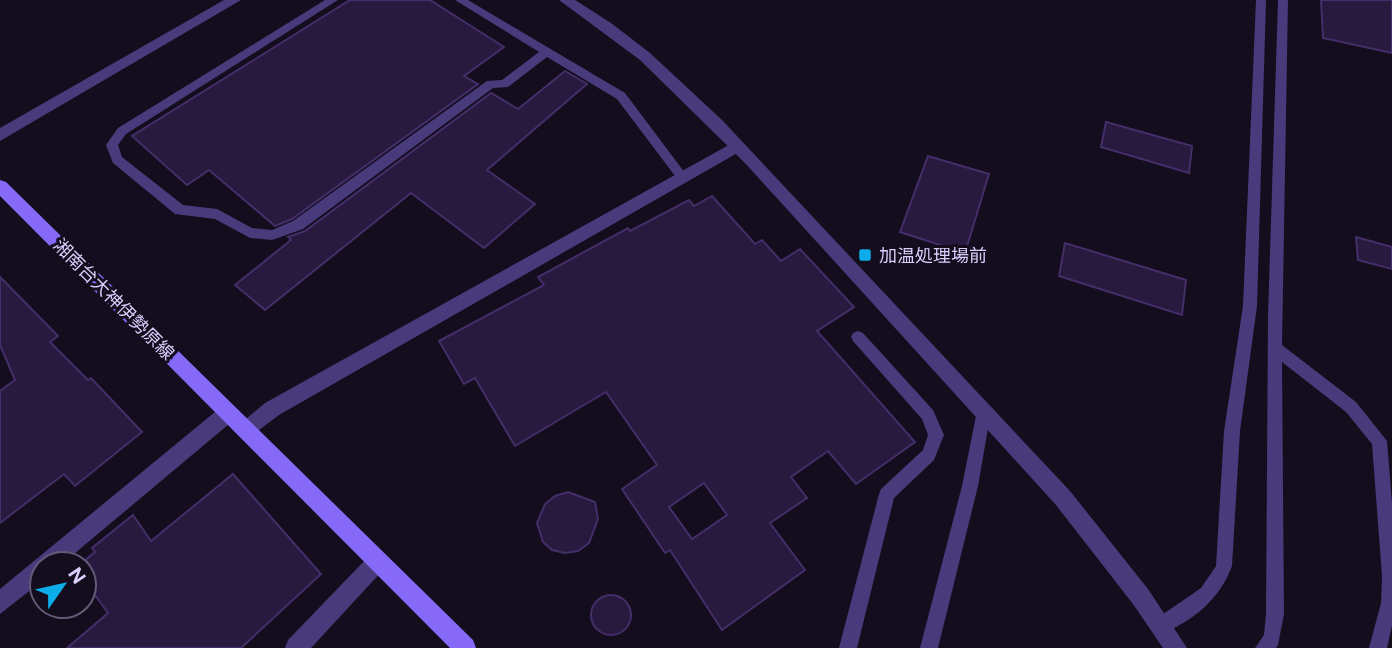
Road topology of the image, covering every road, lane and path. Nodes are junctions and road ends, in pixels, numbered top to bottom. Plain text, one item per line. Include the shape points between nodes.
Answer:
1 (234, 0) edge
2 (333, 0) edge
3 (460, 0) edge
4 (566, 0) edge
5 (1261, 0) edge
6 (1283, 0) edge
7 (546, 52) junction
8 (0, 135) edge
9 (736, 147) junction
10 (682, 177) junction
11 (0, 186) edge
12 (858, 337) dead end
13 (1276, 349) junction
14 (984, 411) junction
15 (228, 412) junction
16 (247, 430) junction
17 (63, 550) edge
18 (377, 562) junction
19 (28, 580) edge
20 (0, 603) edge
21 (1161, 625) junction
22 (296, 648) edge
23 (465, 648) edge
24 (848, 648) edge
25 (929, 648) edge
26 (1177, 648) edge
27 (1264, 648) edge
28 (1378, 648) edge

1 - 8 street
2 - 7 lane via 122,131 112,145 117,160 180,210 217,214 250,233 272,234 298,225 491,84 504,84
3 - 7 lane
4 - 9 street via 663,73
5 - 21 lane via 1250,306 1232,431 1224,566 1211,592
6 - 13 lane
7 - 10 lane via 621,96
9 - 10 street
9 - 14 street
10 - 16 street via 272,410
11 - 15 main road, 湘南台大神伊勢原線
12 - 24 lane via 928,415 936,435 929,455 887,494
13 - 27 lane via 1275,614 1272,639
13 - 28 lane via 1351,407 1379,441 1390,576
14 - 21 street via 1059,491
14 - 25 lane
15 - 16 main road, 湘南台大神伊勢原線
15 - 17 street
16 - 18 main road
18 - 22 street
18 - 23 main road
19 - 20 street
21 - 26 street

